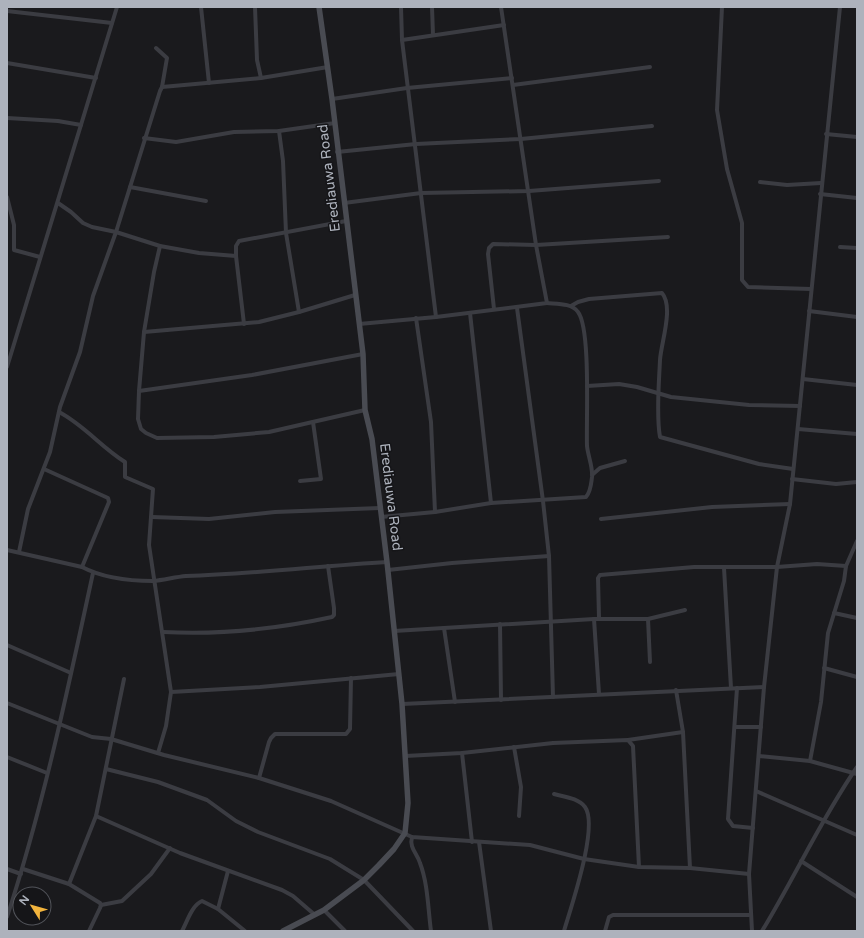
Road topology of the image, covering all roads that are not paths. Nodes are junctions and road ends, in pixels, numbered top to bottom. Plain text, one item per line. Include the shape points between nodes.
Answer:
1 (117, 7) edge
2 (201, 7) edge
3 (255, 7) edge
4 (319, 7) edge
5 (401, 7) edge
6 (432, 7) edge
7 (501, 7) edge
8 (722, 7) edge
9 (840, 7) edge
10 (7, 11) edge
11 (112, 23) junction
12 (504, 25) junction
13 (433, 35) junction
14 (402, 40) junction
15 (156, 48) dead end
16 (7, 63) edge
17 (328, 67) junction
18 (650, 67) dead end
19 (96, 78) junction
20 (260, 78) junction
21 (512, 78) junction
22 (209, 84) junction
23 (513, 85) junction
24 (162, 88) junction
25 (407, 88) junction
26 (332, 98) junction
27 (7, 118) edge
28 (335, 123) junction
29 (81, 125) junction
30 (652, 126) dead end
31 (279, 130) junction
32 (826, 134) junction
33 (857, 137) edge
34 (144, 138) junction
35 (521, 139) junction
36 (416, 144) junction
37 (337, 152) junction
38 (659, 181) dead end
39 (760, 182) dead end
40 (821, 184) junction
41 (130, 187) junction
42 (529, 191) junction
43 (421, 193) junction
44 (820, 194) junction
45 (7, 197) edge
46 (857, 198) edge
47 (206, 201) dead end
48 (58, 203) junction
49 (344, 203) junction
50 (346, 222) junction
51 (116, 232) junction
52 (286, 233) junction
53 (668, 237) dead end
54 (536, 245) junction
55 (160, 246) junction
56 (840, 247) dead end
57 (857, 248) edge
58 (40, 256) junction
59 (236, 256) junction
60 (811, 289) junction
61 (355, 295) junction
62 (547, 303) junction
63 (571, 306) junction
64 (516, 308) junction
65 (494, 310) junction
66 (809, 311) junction
67 (299, 312) junction
68 (470, 313) junction
69 (436, 317) junction
70 (857, 317) edge
71 (416, 318) junction
72 (244, 324) junction
73 (359, 324) junction
74 (144, 332) junction
75 (363, 354) junction
76 (7, 367) edge
77 (803, 379) junction
78 (857, 385) edge
79 (587, 386) junction
80 (139, 391) junction
81 (659, 394) junction
82 (800, 406) junction
83 (365, 410) junction
84 (59, 412) junction
85 (312, 422) junction
86 (798, 429) junction
87 (857, 434) edge
88 (625, 461) dead end
89 (44, 468) junction
90 (793, 469) junction
91 (592, 475) junction
92 (792, 479) junction
93 (300, 481) dead end
94 (857, 482) edge
95 (543, 501) junction
96 (491, 503) junction
97 (790, 504) junction
98 (380, 508) junction
99 (435, 512) junction
100 (152, 517) junction
101 (381, 517) junction
102 (601, 519) dead end
103 (857, 541) edge
104 (7, 550) edge
105 (855, 550) edge
106 (19, 552) junction
107 (548, 556) junction
108 (387, 562) junction
109 (328, 566) junction
110 (846, 566) junction
111 (82, 567) junction
112 (777, 567) junction
113 (724, 568) junction
114 (388, 570) junction
115 (93, 573) junction
116 (154, 581) junction
117 (685, 610) dead end
118 (834, 613) junction
119 (599, 618) junction
120 (857, 618) edge
121 (594, 619) junction
122 (648, 619) junction
123 (551, 621) junction
124 (500, 624) junction
125 (444, 628) junction
126 (394, 631) junction
127 (163, 632) junction
128 (7, 645) edge
129 (650, 662) dead end
130 (824, 668) junction
131 (71, 673) junction
132 (398, 674) junction
133 (857, 677) edge
134 (351, 678) junction
135 (124, 679) dead end
136 (764, 687) junction
137 (731, 688) junction
138 (737, 688) junction
139 (676, 690) junction
140 (171, 692) junction
141 (599, 694) junction
142 (553, 697) junction
143 (501, 700) junction
144 (455, 702) junction
145 (7, 703) edge
146 (402, 704) junction
147 (59, 725) junction
148 (736, 727) junction
149 (761, 727) junction
150 (683, 732) junction
151 (111, 740) junction
152 (628, 740) junction
153 (514, 747) junction
154 (158, 753) junction
155 (462, 753) junction
156 (405, 756) junction
157 (759, 756) junction
158 (7, 757) edge
159 (810, 761) junction
160 (857, 767) edge
161 (106, 769) junction
162 (47, 773) junction
163 (855, 773) edge
164 (259, 778) junction
165 (756, 792) junction
166 (554, 794) dead end
167 (96, 816) junction
168 (519, 816) dead end
169 (824, 819) junction
170 (753, 828) junction
171 (405, 833) junction
172 (857, 835) edge
173 (412, 837) junction
174 (472, 842) junction
175 (479, 842) junction
176 (170, 848) junction
177 (584, 858) junction
178 (801, 861) junction
179 (639, 867) junction
180 (690, 868) junction
181 (7, 869) edge
182 (23, 869) junction
183 (228, 871) junction
184 (21, 874) junction
185 (749, 874) junction
186 (364, 880) junction
187 (69, 884) junction
188 (857, 897) edge
189 (101, 905) junction
190 (218, 909) junction
191 (324, 910) junction
192 (315, 915) junction
193 (749, 915) junction
194 (7, 916) edge
195 (89, 931) edge
196 (182, 931) edge
197 (245, 931) edge
198 (283, 931) edge
199 (345, 931) edge
200 (413, 931) edge
201 (431, 931) edge
202 (491, 931) edge
203 (564, 931) edge
204 (605, 931) edge
205 (752, 931) edge
206 (762, 931) edge

1 - 11 street
2 - 22 street
3 - 20 street
4 - 17 street, Erediauwa Road
5 - 14 street
6 - 13 street
7 - 12 street
8 - 60 street via 717,110 727,169 742,223 742,280 748,287
9 - 32 street
10 - 11 street
11 - 19 street
12 - 13 street
12 - 21 street
13 - 14 street
14 - 25 street
15 - 24 street via 167,58
16 - 19 street
17 - 20 street
17 - 26 street, Erediauwa Road
18 - 23 street
19 - 29 street
20 - 22 street
21 - 23 street
21 - 25 street
22 - 24 street
23 - 35 street
24 - 34 street
25 - 26 street
25 - 36 street
26 - 28 street, Erediauwa Road
27 - 29 street
28 - 31 street
28 - 37 street, Erediauwa Road
29 - 48 street
30 - 35 street
31 - 34 street via 234,132 176,142
31 - 52 street
32 - 33 street
32 - 40 street
34 - 41 street
35 - 36 street
35 - 42 street
36 - 37 street
36 - 43 street
37 - 49 street, Erediauwa Road
38 - 42 street
39 - 40 street via 786,185
40 - 44 street
41 - 47 street
41 - 51 street
42 - 43 street
42 - 54 street
43 - 49 street
43 - 69 street
44 - 46 street
44 - 60 street
45 - 58 street via 14,225 14,250
48 - 51 street via 83,223
48 - 58 street
49 - 50 street, Erediauwa Road
50 - 52 street
50 - 61 street, Erediauwa Road
51 - 55 street
51 - 84 street via 93,296 80,352
52 - 59 street via 239,241
52 - 67 street
53 - 54 street
54 - 62 street
54 - 65 street via 493,244 489,248
55 - 59 street
55 - 74 street
56 - 57 street
58 - 76 street
59 - 72 street
60 - 66 street
61 - 67 street
61 - 73 street, Erediauwa Road
62 - 63 street
62 - 64 street
63 - 79 street via 580,314 584,333
63 - 81 street via 589,298 662,293 666,300 666,310
64 - 65 street
64 - 95 street
65 - 68 street
66 - 70 street
66 - 77 street
67 - 72 street
68 - 69 street
68 - 96 street
69 - 71 street
71 - 73 street
71 - 99 street via 431,422
72 - 74 street
73 - 75 street, Erediauwa Road
74 - 80 street
75 - 80 street
75 - 83 street, Erediauwa Road
77 - 78 street
77 - 82 street
79 - 81 street via 619,384
79 - 91 street via 587,448
80 - 85 street via 138,419 141,429 157,438 214,437 269,432
81 - 82 street via 749,405
81 - 90 street via 659,430 663,439 760,464
82 - 86 street
83 - 85 street
83 - 98 street, Erediauwa Road via 372,440
84 - 89 street
84 - 100 street via 78,422 111,453 125,462 125,477 153,489
85 - 93 street via 321,478
86 - 87 street
86 - 90 street
88 - 91 street via 600,468
89 - 106 street via 28,509
89 - 111 street via 108,498 109,502
90 - 92 street
91 - 95 street via 590,493 586,497
92 - 94 street via 836,484
92 - 97 street
95 - 96 street
95 - 107 street
96 - 99 street
97 - 102 street via 712,507
97 - 112 street
98 - 100 street via 275,512 209,519
98 - 101 street, Erediauwa Road
99 - 101 street
100 - 116 street via 149,545
101 - 108 street, Erediauwa Road
103 - 105 street
104 - 106 street
105 - 110 street
106 - 111 street
107 - 114 street
107 - 123 street
108 - 109 street
108 - 114 street, Erediauwa Road
109 - 116 street via 217,576 184,576
109 - 127 street via 334,608 332,617 235,631 197,634
110 - 112 street via 817,564
110 - 118 street
111 - 115 street
112 - 113 street
112 - 136 street
113 - 119 street via 694,567 600,575
113 - 137 street
114 - 126 street, Erediauwa Road
115 - 116 street via 119,579
115 - 131 street
116 - 127 street
117 - 122 street
118 - 120 street
118 - 130 street via 828,634
119 - 121 street
119 - 122 street
121 - 123 street
121 - 141 street
122 - 129 street
123 - 124 street
123 - 142 street
124 - 125 street
124 - 143 street
125 - 126 street
125 - 144 street
126 - 132 street, Erediauwa Road
127 - 140 street
128 - 131 street
130 - 133 street
130 - 159 street via 821,702
131 - 147 street
132 - 134 street
132 - 146 street, Erediauwa Road
134 - 140 street
134 - 164 street via 350,729 346,734 275,734 269,742
135 - 151 street
136 - 138 street
136 - 149 street
137 - 138 street
137 - 139 street
138 - 148 street
139 - 141 street
139 - 150 street
140 - 154 street via 166,726
141 - 142 street
142 - 143 street
143 - 144 street
144 - 146 street
145 - 147 street
146 - 156 street, Erediauwa Road
147 - 151 street via 92,737
147 - 162 street
148 - 149 street
148 - 170 street via 728,819 733,826
149 - 157 street
150 - 152 street
150 - 180 street
151 - 154 street
151 - 161 street
152 - 153 street
152 - 179 street via 633,746
153 - 155 street
153 - 168 street via 521,788
154 - 164 street
155 - 156 street
155 - 174 street
156 - 171 street, Erediauwa Road via 408,803
157 - 159 street
157 - 165 street
158 - 162 street
159 - 163 street
160 - 163 street
161 - 167 street
161 - 186 street via 158,782 207,800 236,821 330,859
162 - 182 street
163 - 169 street
164 - 171 street via 331,801
165 - 169 street
165 - 170 street
166 - 177 street via 576,800 585,806 589,831
167 - 176 street
167 - 187 street
169 - 172 street
169 - 178 street
170 - 185 street
171 - 173 street
171 - 186 street, Erediauwa Road via 394,850
173 - 174 street
173 - 201 street via 412,848 420,862 424,877
174 - 175 street
175 - 177 street via 530,845
175 - 202 street
176 - 183 street
176 - 189 street via 151,874 122,901
177 - 179 street
177 - 203 street
178 - 188 street
178 - 206 street
179 - 180 street
180 - 185 street
181 - 184 street
182 - 184 street
182 - 187 street
183 - 190 street
183 - 192 street via 288,893
184 - 194 street
185 - 193 street
186 - 191 street, Erediauwa Road
186 - 200 street
187 - 189 street
189 - 195 street
190 - 196 street via 200,901
190 - 197 street
191 - 192 street, Erediauwa Road
191 - 199 street
192 - 198 street, Erediauwa Road
193 - 204 street via 613,915 609,917
193 - 205 street

